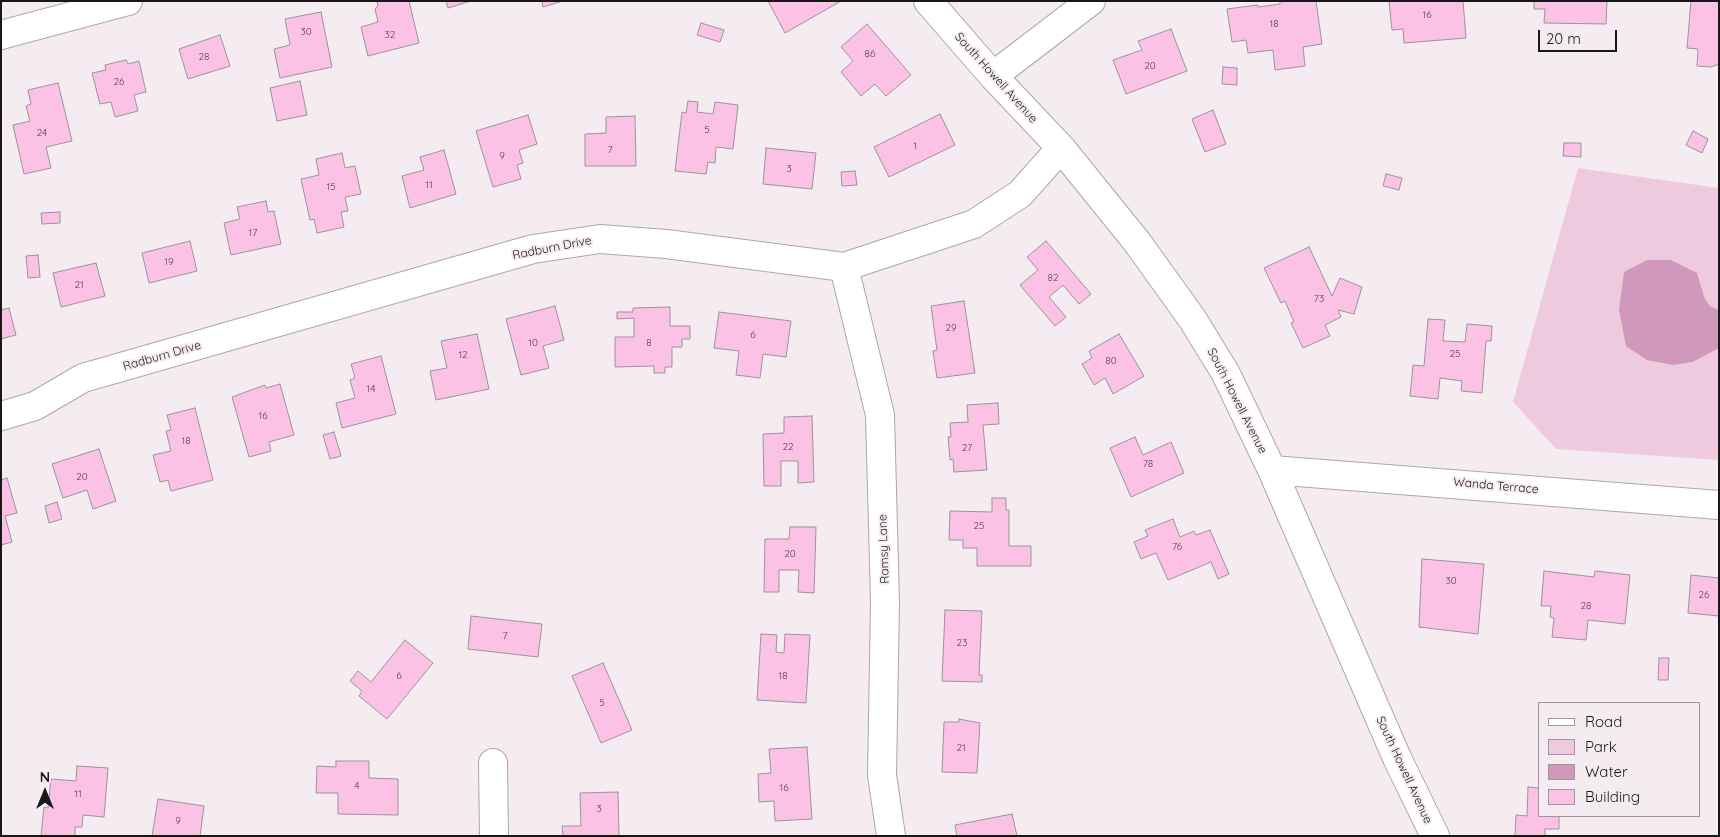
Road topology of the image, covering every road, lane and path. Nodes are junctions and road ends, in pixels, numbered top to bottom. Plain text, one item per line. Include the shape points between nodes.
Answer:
1 (128, 1) edge
2 (928, 1) edge
3 (1091, 1) edge
4 (1, 35) edge
5 (992, 76) junction
6 (1061, 148) junction
7 (844, 267) junction
8 (1, 416) edge
9 (1272, 470) junction
10 (1719, 505) edge
11 (493, 763) dead end
12 (494, 836) edge
13 (891, 836) edge
14 (1435, 836) edge

1 - 4 street
2 - 5 street, South Howell Avenue
3 - 5 street
5 - 6 street, South Howell Avenue
6 - 7 street, Radburn Drive via 1020,194 974,224
6 - 9 street, South Howell Avenue via 1137,242 1193,320 1226,374
7 - 8 street, Radburn Drive via 666,244 600,239 533,249 83,378 35,406
7 - 13 street, Ramsy Lane via 880,415 885,602 882,775
9 - 10 street, Wanda Terrace
9 - 14 street, South Howell Avenue via 1397,758
11 - 12 street

